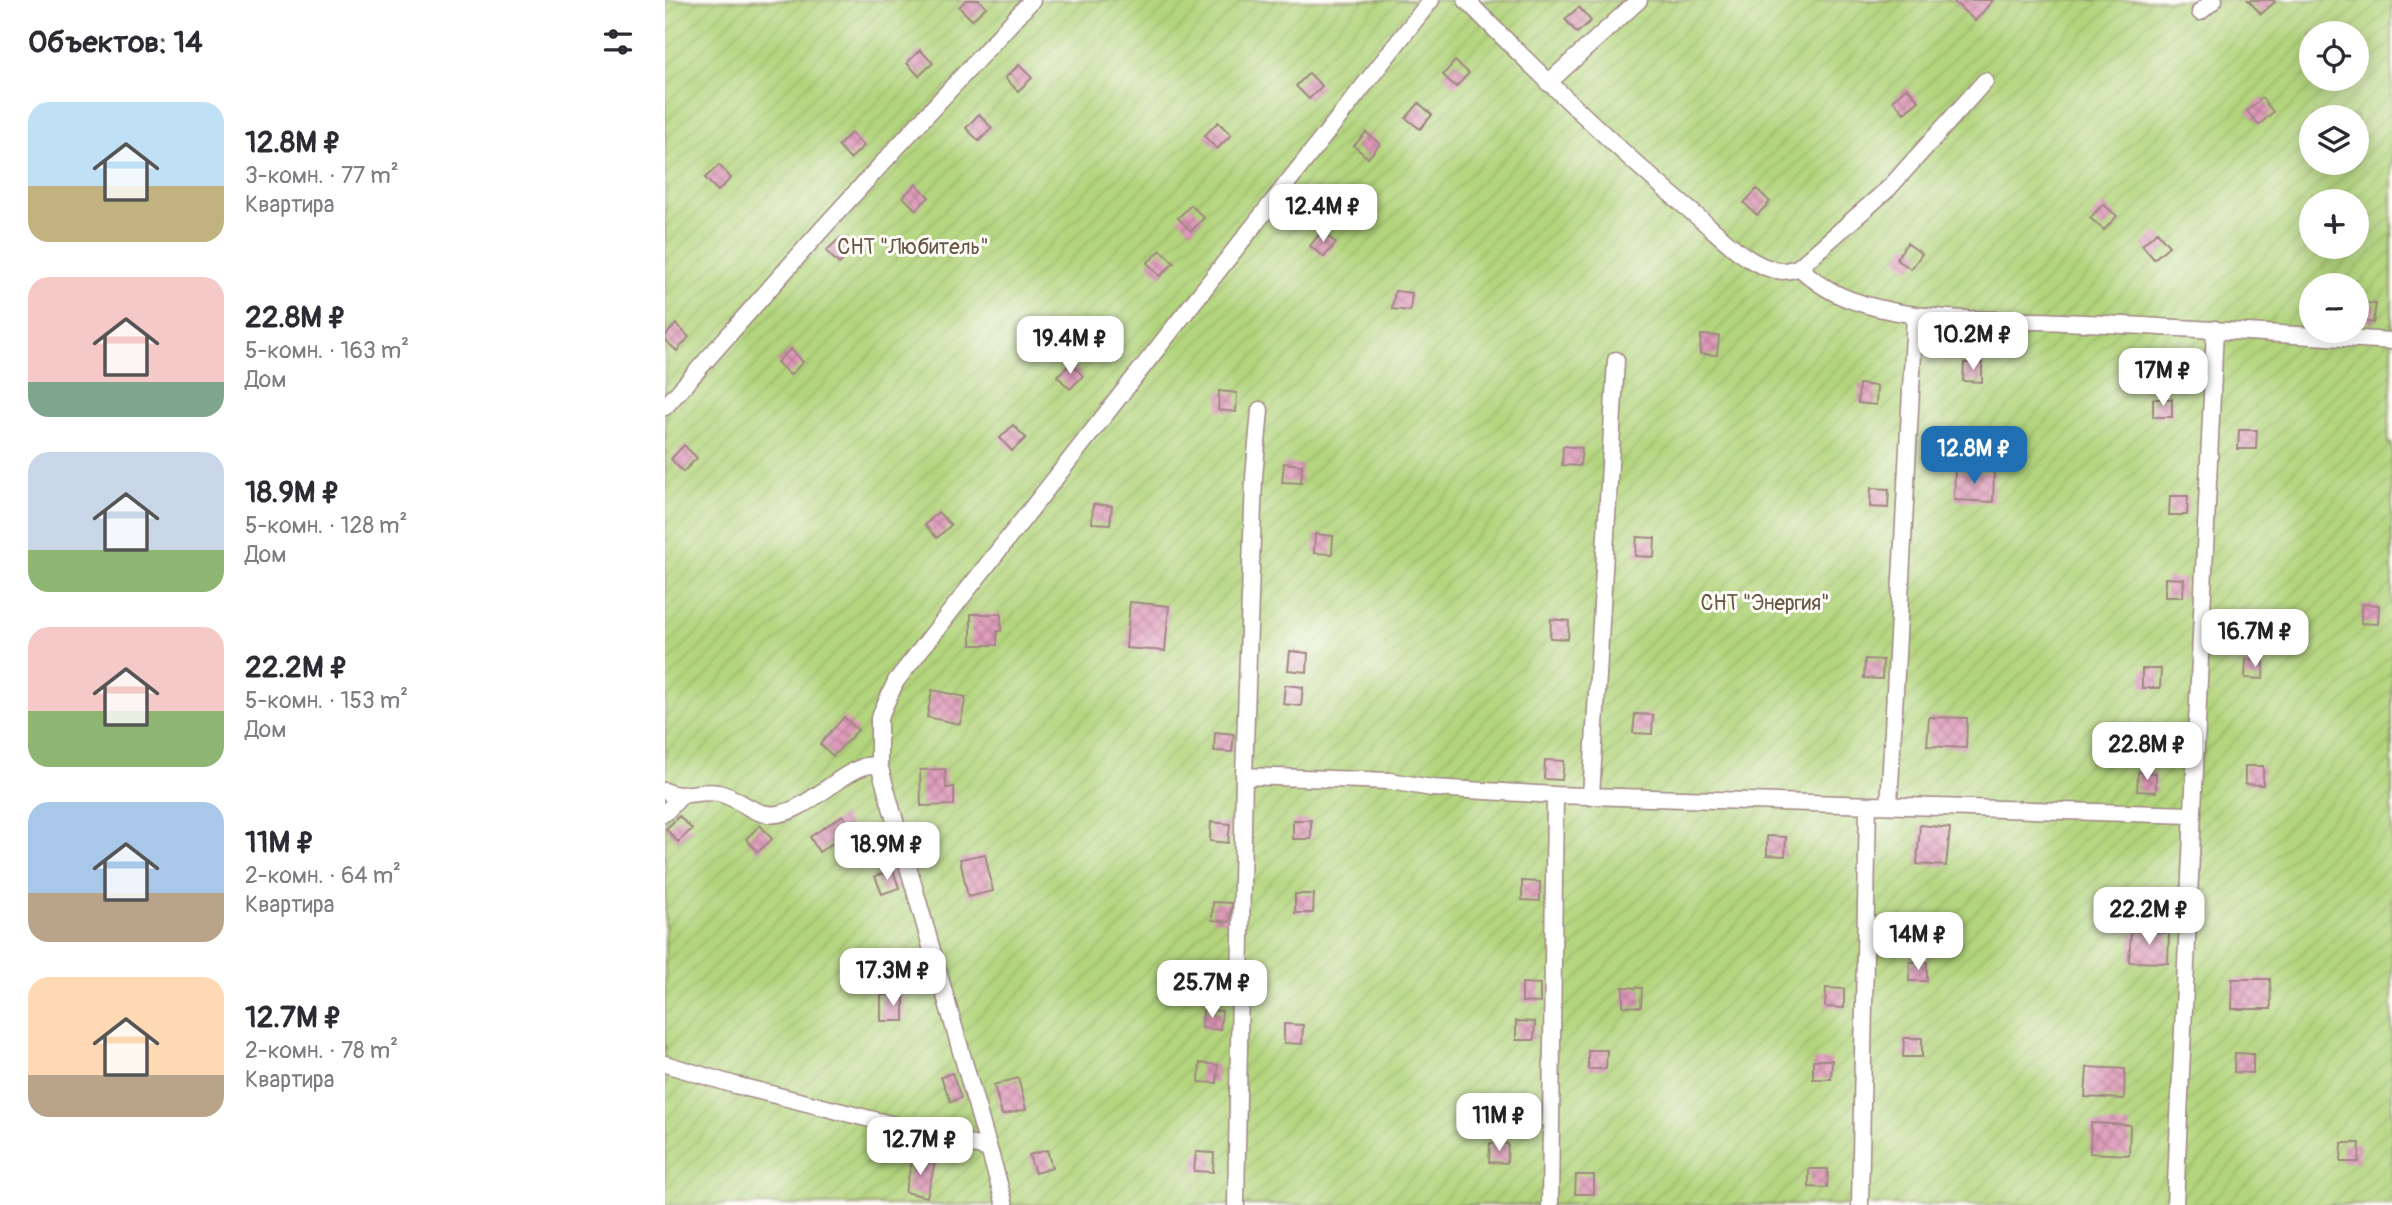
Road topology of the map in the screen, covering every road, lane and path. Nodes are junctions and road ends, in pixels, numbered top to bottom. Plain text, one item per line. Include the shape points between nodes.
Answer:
1 (1032, 0) edge
2 (1431, 0) edge
3 (1466, 0) edge
4 (1639, 0) edge
5 (2214, 0) edge
6 (2200, 12) dead end
7 (1985, 81) dead end
8 (1548, 83) junction
9 (1799, 267) junction
10 (1915, 315) junction
11 (2214, 329) junction
12 (2392, 341) edge
13 (1616, 360) dead end
14 (665, 407) edge
15 (1260, 410) dead end
16 (879, 765) junction
17 (1244, 776) junction
18 (665, 791) edge
19 (682, 795) junction
20 (1555, 796) junction
21 (1591, 797) junction
22 (1868, 805) junction
23 (1889, 805) junction
24 (665, 813) edge
25 (2191, 816) junction
26 (665, 1064) edge
27 (989, 1149) junction
28 (1005, 1205) edge
29 (1236, 1205) edge
30 (1550, 1205) edge
31 (1860, 1205) edge
32 (2175, 1205) edge

1 - 14 lane
2 - 16 lane via 896,681 879,718
3 - 8 lane
4 - 8 lane
5 - 6 lane
7 - 9 lane via 1889,188
8 - 9 lane via 1742,254 1766,268 1788,272
9 - 10 lane via 1832,292
10 - 11 lane
10 - 23 lane
11 - 12 lane
11 - 25 lane
13 - 21 lane
15 - 17 lane
16 - 19 lane via 864,766 797,806 769,815 727,794
16 - 27 lane
17 - 20 lane via 1390,781
17 - 29 lane
18 - 19 lane
19 - 24 lane
20 - 21 lane
20 - 30 lane
21 - 22 lane
22 - 23 lane
22 - 31 lane
23 - 25 lane
25 - 32 lane
26 - 27 lane
27 - 28 lane

